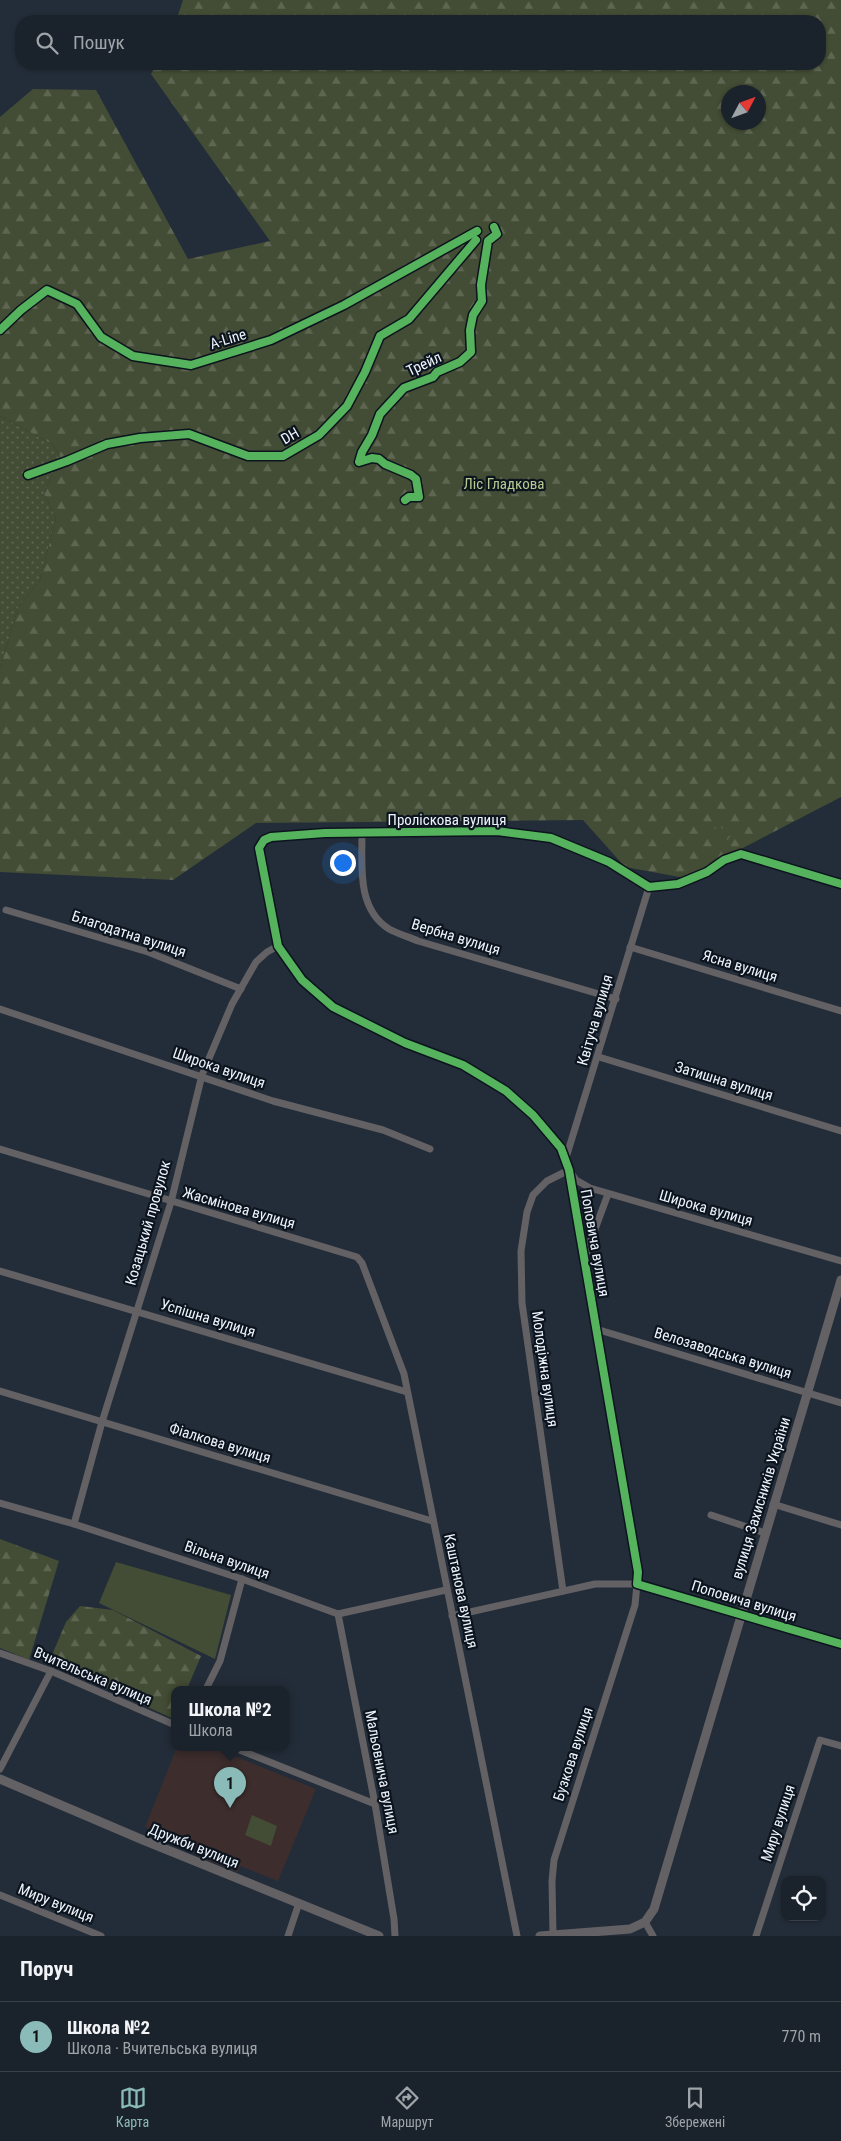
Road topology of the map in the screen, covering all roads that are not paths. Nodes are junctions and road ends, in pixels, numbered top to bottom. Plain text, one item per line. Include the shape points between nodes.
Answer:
1 (362, 834) junction
2 (259, 848) joint
3 (841, 884) edge
4 (649, 887) junction
5 (6, 910) dead end
6 (278, 946) junction
7 (630, 947) junction
8 (241, 989) junction
9 (616, 999) junction
10 (0, 1009) edge
11 (841, 1011) edge
12 (599, 1057) junction
13 (202, 1076) junction
14 (841, 1131) edge
15 (0, 1149) edge
16 (430, 1149) dead end
17 (565, 1161) junction
18 (569, 1170) junction
19 (608, 1194) junction
20 (171, 1202) junction
21 (357, 1257) joint
22 (584, 1259) junction
23 (841, 1261) edge
24 (0, 1271) edge
25 (841, 1280) edge
26 (136, 1311) junction
27 (596, 1329) junction
28 (0, 1391) edge
29 (407, 1392) junction
30 (807, 1392) junction
31 (841, 1403) edge
32 (102, 1422) junction
33 (0, 1503) edge
34 (773, 1504) junction
35 (711, 1515) dead end
36 (432, 1521) junction
37 (74, 1524) junction
38 (841, 1525) edge
39 (765, 1533) junction
40 (242, 1579) junction
41 (637, 1584) junction
42 (446, 1590) junction
43 (563, 1591) junction
44 (338, 1614) junction
45 (741, 1614) junction
46 (452, 1616) junction
47 (841, 1644) edge
48 (0, 1653) edge
49 (51, 1671) junction
50 (207, 1686) edge
51 (171, 1723) edge
52 (841, 1746) edge
53 (242, 1751) edge
54 (0, 1769) edge
55 (0, 1779) edge
56 (375, 1804) junction
57 (0, 1895) edge
58 (299, 1903) junction
59 (645, 1922) junction
60 (553, 1935) edge
61 (101, 1936) edge
62 (288, 1936) edge
63 (379, 1936) edge
64 (395, 1936) edge
65 (517, 1936) edge
66 (540, 1936) edge
67 (653, 1936) edge
68 (756, 1936) edge

1 - 2 street, Проліскова вулиця via 271,837 264,840
1 - 4 street, Проліскова вулиця via 497,832 551,838 609,862
1 - 9 street, Вербна вулиця via 365,899 376,917 390,929 418,941
2 - 6 street, Поповича вулиця
3 - 4 street via 741,854 678,884
4 - 7 street, Квітуча вулиця
5 - 8 street, Благодатна вулиця via 148,952
6 - 8 street, Козацький провулок via 256,962
6 - 17 street, Поповича вулиця via 302,980 333,1007 405,1043 464,1065 506,1090 561,1148
7 - 9 street, Квітуча вулиця
7 - 11 street, Ясна вулиця
8 - 13 street, Козацький провулок
9 - 12 street, Квітуча вулиця
10 - 13 street, Широка вулиця
12 - 14 street, Затишна вулиця
12 - 17 street, Квітуча вулиця
13 - 16 street, Широка вулиця via 273,1101 383,1130
13 - 20 street, Козацький провулок
15 - 20 street, Жасмінова вулиця
17 - 18 street, Поповича вулиця
18 - 19 street, Широка вулиця via 576,1180
18 - 22 street, Поповича вулиця
18 - 43 street, Молодіжна вулиця via 547,1181 533,1195 527,1212 522,1251 522,1303
19 - 22 street
19 - 23 street, Широка вулиця
20 - 21 street, Жасмінова вулиця
20 - 26 street, Козацький провулок
21 - 29 street, Каштанова вулиця via 404,1374
22 - 27 street, Поповича вулиця
24 - 26 street, Успішна вулиця
25 - 30 street, вулиця Захисників України
26 - 29 street, Успішна вулиця
26 - 32 street, Козацький провулок
27 - 30 street, Велозаводська вулиця
27 - 41 street, Поповича вулиця via 638,1572
28 - 32 street, Фіалкова вулиця
29 - 36 street, Каштанова вулиця
30 - 31 street, Велозаводська вулиця
30 - 34 street, вулиця Захисників України
32 - 36 street, Фіалкова вулиця
32 - 37 street, Козацький провулок
33 - 37 street, Вільна вулиця
34 - 38 street
34 - 39 street, вулиця Захисників України
35 - 39 street
36 - 42 street, Каштанова вулиця
37 - 40 street, Вільна вулиця
39 - 45 street, вулиця Захисників України
40 - 44 street, Вільна вулиця
40 - 50 street via 220,1660
41 - 43 street via 595,1584
41 - 45 street, Поповича вулиця
41 - 60 street, Бузкова вулиця via 635,1605 554,1860
42 - 44 street
42 - 46 street, Каштанова вулиця
43 - 46 street
44 - 56 street, Мальовнича вулиця
45 - 47 street, Поповича вулиця
45 - 59 street, вулиця Захисників України via 654,1909
46 - 65 street, Каштанова вулиця
48 - 49 street, Вчительська вулиця
49 - 51 street, Вчительська вулиця
49 - 54 street
52 - 68 street, Миру вулиця via 820,1740
53 - 56 street
55 - 58 street, Дружби вулиця
56 - 64 street, Мальовнича вулиця
57 - 61 street, Миру вулиця
58 - 62 street
58 - 63 street, Дружби вулиця
59 - 60 street via 630,1929
59 - 67 street
60 - 66 street

